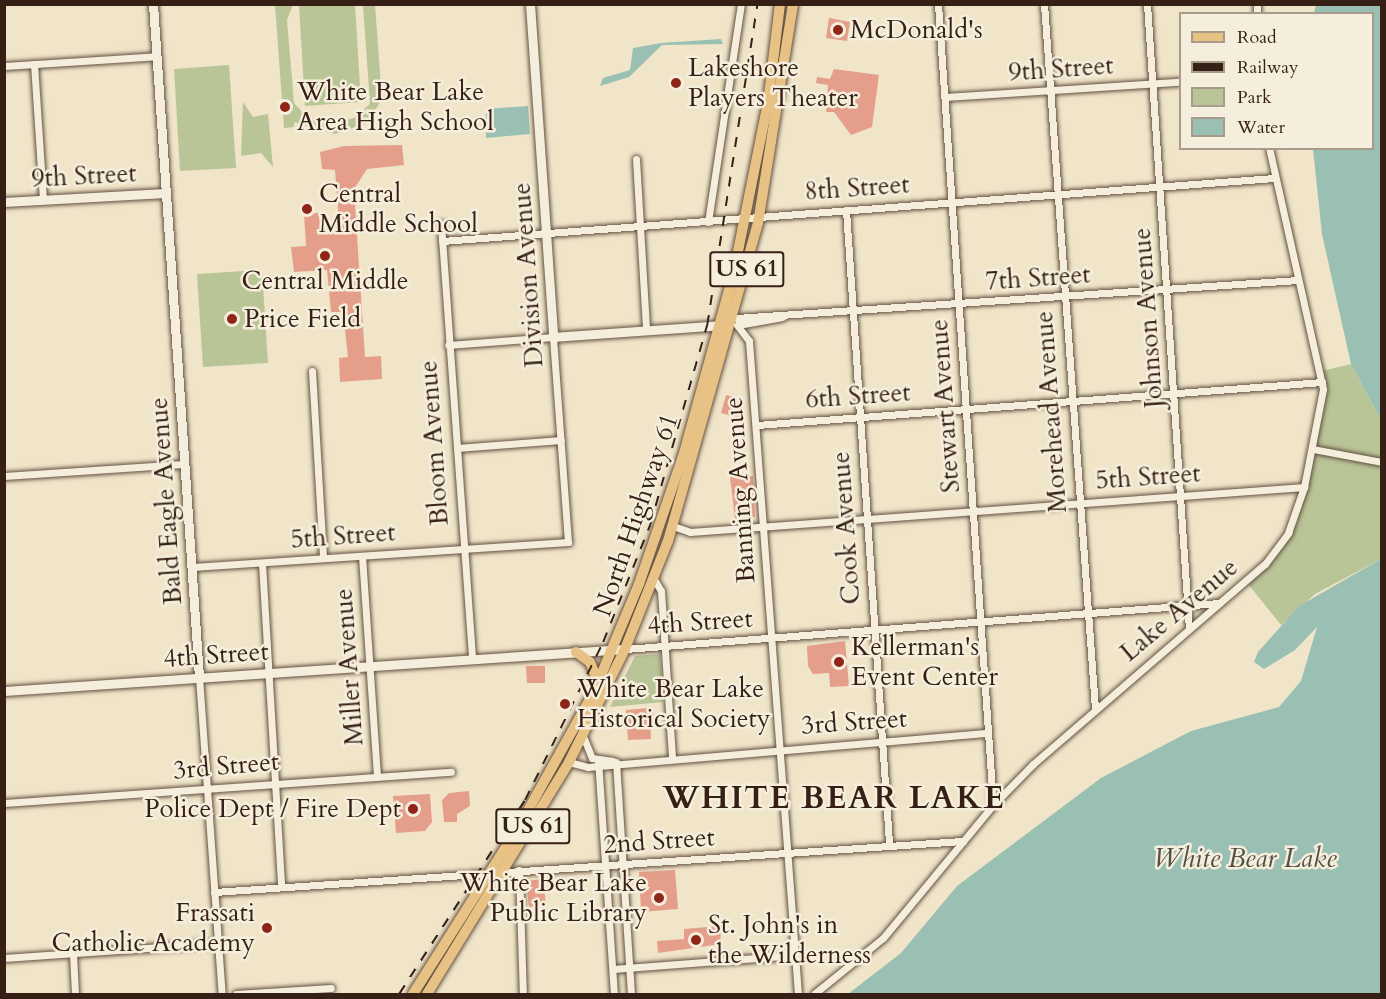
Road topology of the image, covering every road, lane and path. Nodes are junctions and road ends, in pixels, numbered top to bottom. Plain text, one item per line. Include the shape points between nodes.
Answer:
1 (153, 4) edge
2 (530, 4) edge
3 (741, 4) edge
4 (780, 4) edge
5 (793, 4) edge
6 (938, 4) edge
7 (1044, 4) edge
8 (1148, 4) edge
9 (157, 56) junction
10 (34, 64) junction
11 (4, 66) edge
12 (1179, 81) edge
13 (1154, 84) junction
14 (1051, 90) junction
15 (945, 97) junction
16 (1269, 150) edge
17 (636, 159) dead end
18 (1274, 178) junction
19 (1161, 188) junction
20 (165, 193) junction
21 (1058, 195) junction
22 (43, 199) junction
23 (4, 202) edge
24 (952, 202) junction
25 (846, 210) junction
26 (759, 218) junction
27 (745, 219) junction
28 (708, 222) junction
29 (441, 224) dead end
30 (640, 227) junction
31 (546, 234) junction
32 (442, 242) junction
33 (1298, 280) junction
34 (1166, 289) junction
35 (1065, 298) junction
36 (959, 306) junction
37 (852, 313) junction
38 (782, 317) junction
39 (736, 323) junction
40 (759, 323) junction
41 (720, 325) junction
42 (646, 329) junction
43 (553, 337) junction
44 (749, 340) junction
45 (448, 345) junction
46 (312, 371) dead end
47 (1322, 382) junction
48 (1174, 392) junction
49 (1072, 400) junction
50 (967, 409) junction
51 (860, 417) junction
52 (757, 425) junction
53 (561, 440) junction
54 (457, 448) junction
55 (1312, 449) junction
56 (1382, 462) edge
57 (184, 464) junction
58 (4, 476) edge
59 (1304, 487) junction
60 (1181, 496) junction
61 (1078, 503) junction
62 (666, 509) junction
63 (972, 511) junction
64 (866, 519) junction
65 (673, 526) junction
66 (764, 527) junction
67 (568, 542) joint
68 (463, 549) junction
69 (362, 555) junction
70 (323, 557) junction
71 (262, 563) junction
72 (192, 567) junction
73 (654, 579) junction
74 (1219, 603) junction
75 (1187, 606) junction
76 (1087, 615) junction
77 (981, 622) junction
78 (1189, 629) junction
79 (874, 630) junction
80 (772, 638) junction
81 (665, 646) junction
82 (625, 649) junction
83 (612, 650) junction
84 (576, 652) junction
85 (472, 659) junction
86 (371, 667) junction
87 (269, 672) junction
88 (199, 677) junction
89 (598, 682) junction
90 (4, 691) edge
91 (1095, 708) junction
92 (988, 733) junction
93 (583, 735) junction
94 (882, 742) junction
95 (566, 743) junction
96 (779, 749) junction
97 (672, 758) junction
98 (569, 762) junction
99 (615, 762) junction
100 (597, 763) junction
101 (451, 772) dead end
102 (377, 776) junction
103 (277, 783) junction
104 (207, 788) junction
105 (4, 803) edge
106 (993, 805) junction
107 (963, 841) junction
108 (889, 843) junction
109 (789, 852) junction
110 (623, 866) junction
111 (605, 867) junction
112 (519, 870) junction
113 (506, 873) junction
114 (489, 874) junction
115 (281, 886) junction
116 (214, 892) junction
117 (218, 943) junction
118 (73, 954) junction
119 (795, 955) junction
120 (4, 958) edge
121 (630, 967) junction
122 (613, 969) junction
123 (331, 988) dead end
124 (292, 993) edge
125 (75, 994) edge
126 (222, 994) edge
127 (236, 994) edge
128 (413, 994) edge
129 (427, 994) edge
130 (523, 994) edge
131 (614, 994) edge
132 (631, 994) edge
133 (798, 994) edge
134 (814, 994) edge

1 - 9 street, Bald Eagle Avenue
2 - 31 street, Division Avenue
3 - 28 street
4 - 27 main road, North Highway 61 / US 61
5 - 26 main road, North Highway 61 / US 61
6 - 15 street, Stewart Avenue
7 - 14 street, Morehead Avenue
8 - 13 street, Johnson Avenue
9 - 10 street
9 - 20 street, Bald Eagle Avenue
10 - 11 street
10 - 22 street
12 - 13 street, 9th Street
13 - 14 street, 9th Street
13 - 19 street, Johnson Avenue
14 - 15 street, 9th Street
14 - 21 street, Morehead Avenue
15 - 24 street, Stewart Avenue
16 - 18 street, Lake Avenue
17 - 30 street
18 - 19 street, 8th Street
18 - 33 street, Lake Avenue
19 - 21 street, 8th Street
19 - 34 street, Johnson Avenue
20 - 22 street, 9th Street
20 - 57 street, Bald Eagle Avenue
21 - 24 street, 8th Street
21 - 35 street, Morehead Avenue
22 - 23 street, 9th Street
24 - 25 street, 8th Street
24 - 36 street, Stewart Avenue
25 - 26 street, 8th Street
25 - 37 street, Cook Avenue
26 - 27 street, 8th Street
26 - 39 main road, North Highway 61 / US 61
27 - 28 street, 8th Street
27 - 41 main road, North Highway 61 / US 61
28 - 30 street, 8th Street
29 - 32 street, Bloom Avenue
30 - 31 street, 8th Street
30 - 42 street
31 - 32 street, 8th Street
31 - 43 street, Division Avenue
32 - 45 street, Bloom Avenue
33 - 34 street, 7th Street
33 - 47 street, Lake Avenue
34 - 35 street, 7th Street
34 - 48 street, Johnson Avenue
35 - 36 street, 7th Street
35 - 49 street, Morehead Avenue
36 - 37 street, 7th Street
36 - 50 street, Stewart Avenue
37 - 38 street, 7th Street
37 - 51 street, Cook Avenue
38 - 39 street, 7th Street
38 - 40 street, 7th Street
39 - 40 street, 7th Street
39 - 41 street, 7th Street
39 - 44 street
39 - 65 main road, North Highway 61 / US 61
40 - 44 street
41 - 42 street, 7th Street
41 - 62 main road, North Highway 61 / US 61
42 - 43 street, 7th Street
43 - 45 street, 7th Street
43 - 53 street, Division Avenue
44 - 52 street, Banning Avenue
45 - 54 street, Bloom Avenue
46 - 70 street
47 - 48 street, 6th Street
47 - 55 street, Lake Avenue
48 - 49 street, 6th Street
48 - 60 street, Johnson Avenue
49 - 50 street, 6th Street
49 - 61 street, Morehead Avenue
50 - 51 street, 6th Street
50 - 63 street, Stewart Avenue
51 - 52 street, 6th Street
51 - 64 street, Cook Avenue
52 - 66 street, Banning Avenue
53 - 54 street
53 - 67 street, Division Avenue
54 - 68 street, Bloom Avenue
55 - 56 street
55 - 59 street, Lake Avenue
57 - 58 street
57 - 72 street, Bald Eagle Avenue
59 - 60 street, 5th Street
59 - 74 street, Lake Avenue via 1296,516 1277,551
60 - 61 street, 5th Street
60 - 75 street, Johnson Avenue
61 - 63 street, 5th Street
61 - 76 street, Morehead Avenue
62 - 65 main road
62 - 83 main road, North Highway 61 / US 61
63 - 64 street, 5th Street
63 - 77 street, Stewart Avenue
64 - 66 street, 5th Street
64 - 79 street, Cook Avenue
65 - 66 street, 5th Street via 690,532
65 - 73 main road, North Highway 61 / US 61
66 - 80 street, Banning Avenue
67 - 68 street, 5th Street
68 - 69 street, 5th Street
68 - 85 street, Bloom Avenue
69 - 70 street, 5th Street
69 - 86 street, Miller Avenue
70 - 71 street, 5th Street
71 - 72 street, 5th Street
71 - 87 street
72 - 88 street, Bald Eagle Avenue
73 - 81 street via 661,591
73 - 82 main road, North Highway 61 / US 61
74 - 75 street, 4th Street
74 - 78 street, Lake Avenue
75 - 76 street, 4th Street
75 - 78 street, Johnson Avenue
76 - 77 street, 4th Street
76 - 91 street, Morehead Avenue
77 - 79 street, 4th Street
77 - 92 street, Stewart Avenue
78 - 91 street, Lake Avenue
79 - 80 street, 4th Street
79 - 94 street, Cook Avenue
80 - 81 street, 4th Street
80 - 96 street, Banning Avenue
81 - 82 street, 4th Street
81 - 97 street
82 - 83 street, 4th Street
82 - 93 main road, North Highway 61 / US 61
83 - 84 street, 4th Street
83 - 89 main road, North Highway 61 / US 61
84 - 85 street, 4th Street
84 - 89 main road via 590,662
85 - 86 street, 4th Street
86 - 87 street, 4th Street
86 - 102 street, Miller Avenue
87 - 88 street, 4th Street
87 - 103 street
88 - 90 street, 4th Street
88 - 104 street, Bald Eagle Avenue
89 - 95 main road, North Highway 61 / US 61
91 - 106 street, Lake Avenue
92 - 94 street, 3rd Street
92 - 106 street, Stewart Avenue
93 - 98 main road, North Highway 61 / US 61
93 - 100 street via 587,753
94 - 96 street, 3rd Street
94 - 108 street, Cook Avenue
95 - 98 main road
95 - 114 main road, North Highway 61 / US 61
96 - 97 street, 3rd Street
96 - 109 street, Banning Avenue
97 - 99 street, 3rd Street
98 - 100 street, 3rd Street
98 - 113 main road, North Highway 61 / US 61
99 - 100 street, 3rd Street
99 - 110 street
100 - 111 street
101 - 102 street, 3rd Street
102 - 103 street, 3rd Street
103 - 104 street, 3rd Street
103 - 115 street
104 - 105 street, 3rd Street
104 - 116 street, Bald Eagle Avenue
106 - 107 street, Lake Avenue
107 - 108 street, 2nd Street
107 - 134 street, Lake Avenue via 883,938
108 - 109 street, 2nd Street
109 - 110 street, 2nd Street
109 - 119 street, Banning Avenue
110 - 111 street, 2nd Street
110 - 121 street
111 - 112 street, 2nd Street
111 - 122 street
112 - 113 street, 2nd Street
112 - 130 street
113 - 114 street, 2nd Street
113 - 129 main road, North Highway 61 / US 61
114 - 115 street, 2nd Street
114 - 128 main road, North Highway 61 / US 61
115 - 116 street, 2nd Street
116 - 117 street, Bald Eagle Avenue
117 - 118 street
117 - 126 street, Bald Eagle Avenue
118 - 120 street
118 - 125 street
119 - 121 street
119 - 133 street, Banning Avenue
121 - 122 street
121 - 132 street
122 - 131 street
123 - 124 street
124 - 127 street

